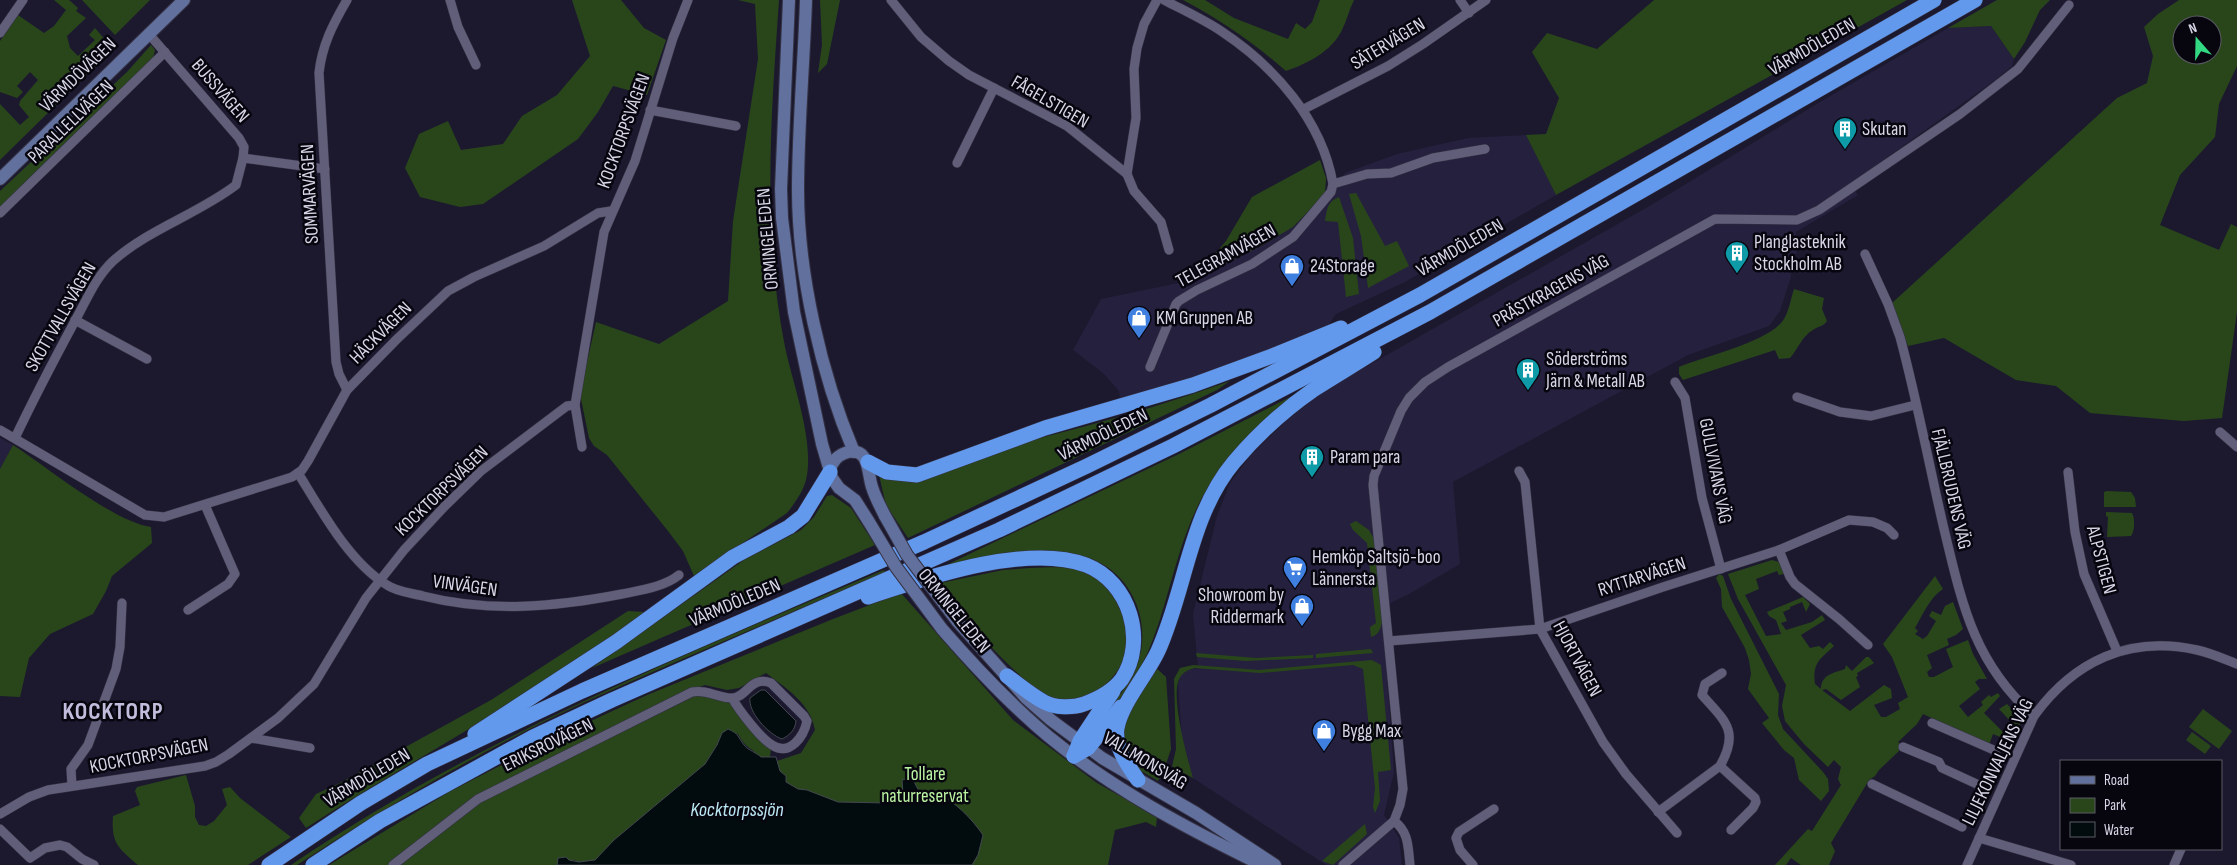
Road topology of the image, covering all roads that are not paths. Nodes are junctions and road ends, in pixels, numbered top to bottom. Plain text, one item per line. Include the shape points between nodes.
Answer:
1 (23, 0) edge
2 (348, 0) edge
3 (450, 0) edge
4 (688, 0) edge
5 (789, 0) edge
6 (806, 0) edge
7 (890, 0) edge
8 (1157, 0) edge
9 (1164, 0) edge
10 (1460, 0) edge
11 (1486, 0) edge
12 (1934, 0) edge
13 (1975, 0) edge
14 (179, 2) edge
15 (2069, 5) dead end
16 (1469, 13) junction
17 (0, 33) edge
18 (148, 33) junction
19 (165, 52) junction
20 (476, 65) dead end
21 (994, 88) junction
22 (1304, 109) junction
23 (650, 110) junction
24 (736, 126) dead end
25 (1485, 149) dead end
26 (243, 158) junction
27 (957, 163) dead end
28 (325, 169) junction
29 (1127, 174) junction
30 (0, 178) edge
31 (1333, 184) junction
32 (611, 211) junction
33 (0, 213) edge
34 (1169, 250) dead end
35 (1865, 254) dead end
36 (1420, 295) junction
37 (1430, 312) junction
38 (75, 320) junction
39 (147, 359) dead end
40 (1150, 367) dead end
41 (1676, 382) dead end
42 (347, 390) junction
43 (1797, 397) dead end
44 (575, 405) junction
45 (1915, 405) junction
46 (0, 430) edge
47 (2220, 432) dead end
48 (15, 438) junction
49 (2237, 447) edge
50 (582, 448) dead end
51 (854, 452) junction
52 (868, 462) junction
53 (1519, 470) dead end
54 (830, 471) junction
55 (2068, 472) dead end
56 (298, 473) junction
57 (205, 505) junction
58 (1894, 535) dead end
59 (1779, 550) junction
60 (1721, 569) junction
61 (679, 575) dead end
62 (380, 580) junction
63 (122, 603) dead end
64 (188, 610) dead end
65 (784, 625) junction
66 (1540, 629) junction
67 (1389, 641) junction
68 (1868, 646) dead end
69 (2117, 651) junction
70 (2237, 664) edge
71 (1722, 673) dead end
72 (1007, 676) junction
73 (1121, 680) junction
74 (1141, 682) junction
75 (732, 698) junction
76 (2034, 716) junction
77 (1932, 723) dead end
78 (251, 738) junction
79 (1084, 744) junction
80 (1903, 747) dead end
81 (310, 748) dead end
82 (1996, 751) dead end
83 (1074, 756) junction
84 (427, 764) junction
85 (1720, 766) junction
86 (1138, 780) junction
87 (1872, 784) dead end
88 (72, 786) junction
89 (1981, 786) dead end
90 (1494, 809) dead end
91 (1658, 812) junction
92 (0, 814) edge
93 (1394, 821) junction
94 (1962, 827) dead end
95 (0, 829) edge
96 (1730, 830) dead end
97 (1677, 833) dead end
98 (1979, 838) junction
99 (2180, 850) edge
100 (94, 865) edge
101 (269, 865) edge
102 (313, 865) edge
103 (393, 865) edge
104 (1262, 865) edge
105 (1275, 865) edge
106 (1343, 865) edge
107 (1410, 865) edge
108 (1473, 865) edge
109 (1966, 865) edge
110 (2071, 865) edge
111 (2174, 865) edge

1 - 17 street
2 - 28 street, SOMMARVÄGEN via 327,35 321,56
3 - 20 street via 458,27
4 - 23 street, KOCKTORPSVÄGEN
5 - 54 main road, ORMINGELEDEN via 782,218 794,312
6 - 51 main road, ORMINGELEDEN via 799,223 813,320 837,408
7 - 21 street, FÅGELSTIGEN via 930,45 969,75
8 - 29 street via 1144,24 1137,48 1134,70 1136,118
9 - 22 street via 1220,30 1240,45 1274,75
10 - 16 street
11 - 16 street, SÄTERVÄGEN
12 - 36 highway, VÄRMDÖLEDEN
13 - 37 highway, VÄRMDÖLEDEN
14 - 18 main road, VÄRMDÖVÄGEN
15 - 67 street, PRÄSTKRAGENS VÄG via 2018,70 1820,210 1797,220 1715,219 1448,367 1415,390 1401,411 1374,476
16 - 22 street, SÄTERVÄGEN via 1388,66
18 - 19 street, BUSSVÄGEN
18 - 30 main road, VÄRMDÖVÄGEN
19 - 26 street, BUSSVÄGEN via 240,138
19 - 33 street, PARALLELLVÄGEN
21 - 27 street
21 - 29 street, FÅGELSTIGEN via 1067,126
22 - 31 street via 1330,168
23 - 24 street
23 - 32 street, KOCKTORPSVÄGEN via 635,160
25 - 31 street via 1433,158 1391,173 1367,174
26 - 28 street
26 - 38 street, SKOTTVALLSVÄGEN via 236,185 113,261 96,282
28 - 42 street, SOMMARVÄGEN via 336,362
29 - 34 street, FÅGELSTIGEN via 1134,191 1161,222
31 - 40 street, TELEGRAMVÄGEN via 1331,192 1293,237 1252,264 1196,290 1176,304
32 - 42 street, HÄCKVÄGEN via 598,213 544,246 448,291
32 - 44 street, KOCKTORPSVÄGEN via 600,247
35 - 45 street, FJÄLLBRUDENS VÄG via 1900,337
36 - 52 highway via 1193,385 1046,428 917,475 886,472
36 - 84 highway, VÄRMDÖLEDEN via 1211,405 1086,466 924,542 591,687
37 - 65 highway, VÄRMDÖLEDEN via 1182,441 998,530
37 - 74 highway via 1313,390 1266,429 1233,463 1201,520 1158,651
38 - 39 street
38 - 48 street, SKOTTVALLSVÄGEN
41 - 60 street, GULLVIVANS VÄG via 1685,398 1702,498
42 - 56 street, HÄCKVÄGEN via 308,461
43 - 45 street via 1840,412 1871,416
44 - 50 street
44 - 62 street, KOCKTORPSVÄGEN via 567,406 481,471 439,512
45 - 76 street, FJÄLLBRUDENS VÄG via 1967,616 1990,667 2014,699
46 - 48 street
47 - 49 street
48 - 57 street via 145,515 164,517
51 - 52 main road
51 - 54 main road via 837,456
52 - 72 main road, ORMINGELEDEN, bridge via 871,484 907,555 957,621
53 - 66 street, HJORTVÄGEN via 1525,482
54 - 83 main road, ORMINGELEDEN, bridge via 835,483 855,500 896,567 942,629 981,673
54 - 84 highway via 804,516 790,527 733,557 616,642
55 - 69 street, ALPSTIGEN via 2084,574
56 - 57 street
56 - 62 street, VINVÄGEN via 354,556
57 - 64 street via 235,574 228,584
58 - 59 street, RYTTARVÄGEN via 1873,522 1849,520
59 - 60 street, RYTTARVÄGEN
59 - 68 street via 1795,584
60 - 66 street, RYTTARVÄGEN
61 - 62 street, VINVÄGEN via 664,583 615,595 512,608 452,603 392,588
62 - 78 street, KOCKTORPSVÄGEN via 314,684
63 - 88 street via 116,669 88,745 72,769
65 - 73 highway via 935,576 1025,559 1069,561 1087,565 1107,578 1120,592 1131,616 1135,645
65 - 102 highway, VÄRMDÖLEDEN via 533,737 380,821
66 - 67 street, RYTTARVÄGEN
66 - 91 street, HJORTVÄGEN via 1603,742
67 - 93 street, PRÄSTKRAGENS VÄG via 1403,789
69 - 70 street, LILJEKONVALJENS VÄG via 2140,646 2168,646 2197,650
69 - 76 street, LILJEKONVALJENS VÄG via 2066,679
71 - 85 street via 1705,684 1702,695 1728,726 1730,736
72 - 73 highway via 1044,703 1060,706 1078,706 1096,700
72 - 79 main road, VALLMONSVÄG via 1026,698
73 - 79 highway
74 - 79 highway
74 - 86 highway via 1117,728 1117,739
75 - 75 street via 772,746 779,748 796,743 804,733 807,722 804,716 771,683 754,683
75 - 103 street, ERIKSROVÄGEN via 701,690 674,700 478,799
76 - 98 street, LILJEKONVALJENS VÄG
77 - 82 street, LILJEKONVALJENS VÄG
78 - 81 street
78 - 88 street, KOCKTORPSVÄGEN via 205,766
79 - 83 highway
79 - 86 main road, VALLMONSVÄG
80 - 89 street, LILJEKONVALJENS VÄG via 1940,762 1942,768
83 - 104 main road, ORMINGELEDEN via 1148,804
84 - 101 highway, VÄRMDÖLEDEN via 361,802
85 - 91 street
85 - 96 street via 1756,802
86 - 105 main road, VALLMONSVÄG via 1196,813
87 - 94 street, LILJEKONVALJENS VÄG
88 - 92 street, KOCKTORPSVÄGEN via 30,797
90 - 108 street via 1459,832 1456,838 1460,850
91 - 97 street, HJORTVÄGEN
93 - 106 street
93 - 107 street via 1406,833
95 - 100 street via 30,858 45,848 60,845
98 - 109 street, LILJEKONVALJENS VÄG
98 - 110 street
99 - 111 street

